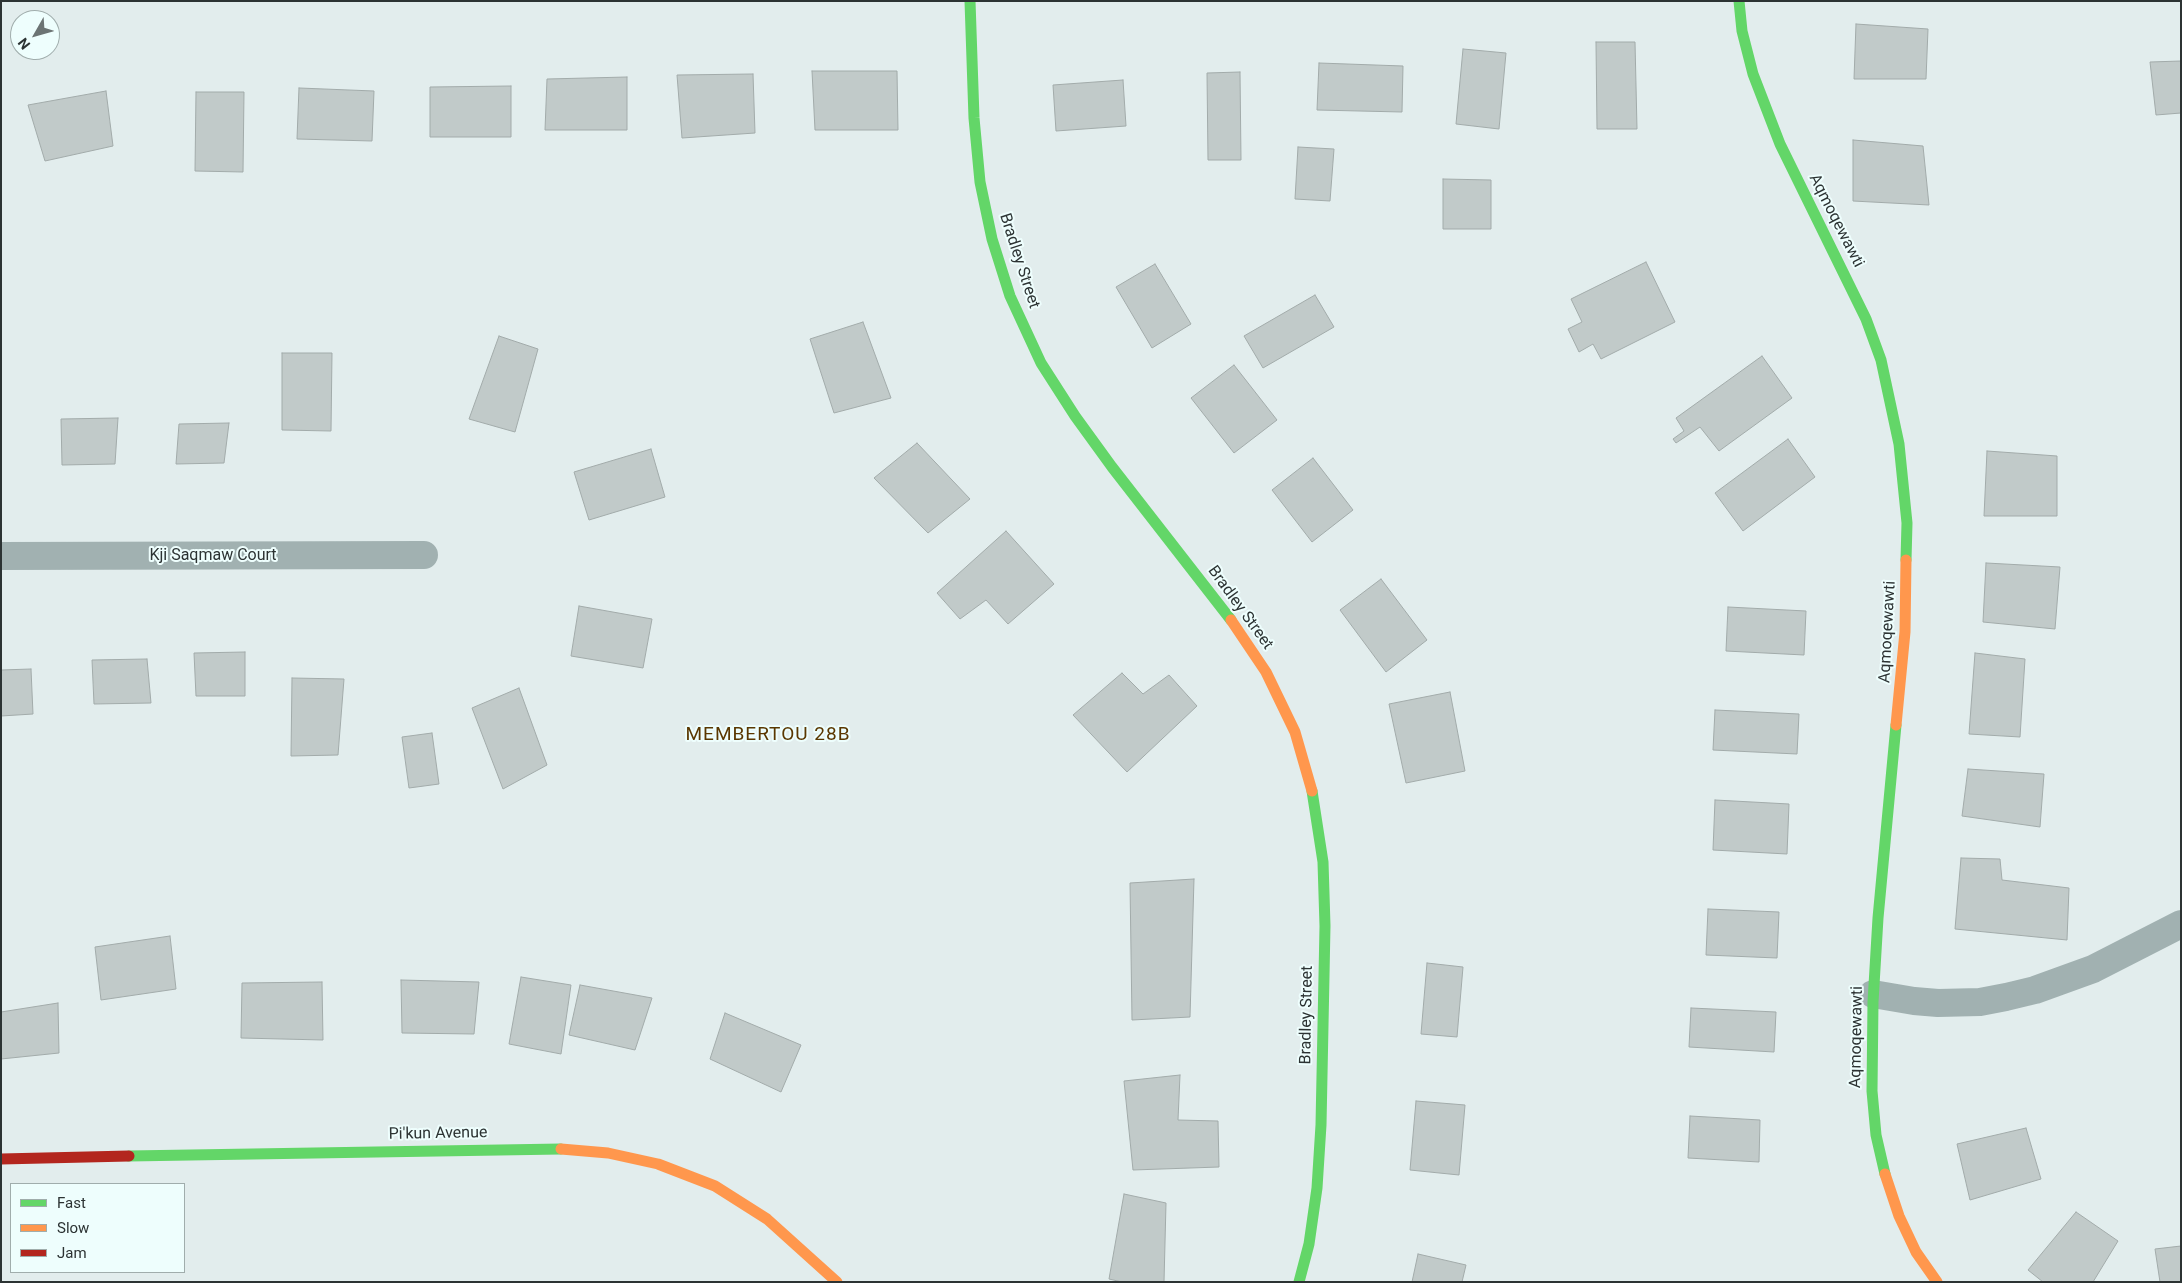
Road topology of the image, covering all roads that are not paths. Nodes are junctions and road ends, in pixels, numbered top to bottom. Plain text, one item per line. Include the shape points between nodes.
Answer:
1 (970, 1) edge
2 (1739, 1) edge
3 (424, 555) dead end
4 (1, 556) edge
5 (2181, 924) edge
6 (1873, 994) junction
7 (1, 1159) edge
8 (837, 1282) edge
9 (1299, 1282) edge
10 (1937, 1282) edge

1 - 9 street, Bradley Street via 980,182 992,239 1010,296 1041,363 1075,416 1228,615 1266,672 1295,732 1314,797 1323,862 1325,926 1321,1124 1317,1188 1309,1244
2 - 6 street, Aqmoqewawti via 1742,31 1756,82 1780,144 1866,319 1881,360 1899,444 1907,523 1906,632 1878,909
3 - 4 street, Kji Saqmaw Court
5 - 6 street via 2093,969 2006,997 1980,1002 1938,1003
6 - 10 street, Aqmoqewawti via 1872,1091 1876,1135 1885,1176 1898,1216 1916,1252
7 - 8 street, Pi'kun Avenue via 548,1148 608,1153 658,1164 715,1186 767,1218

